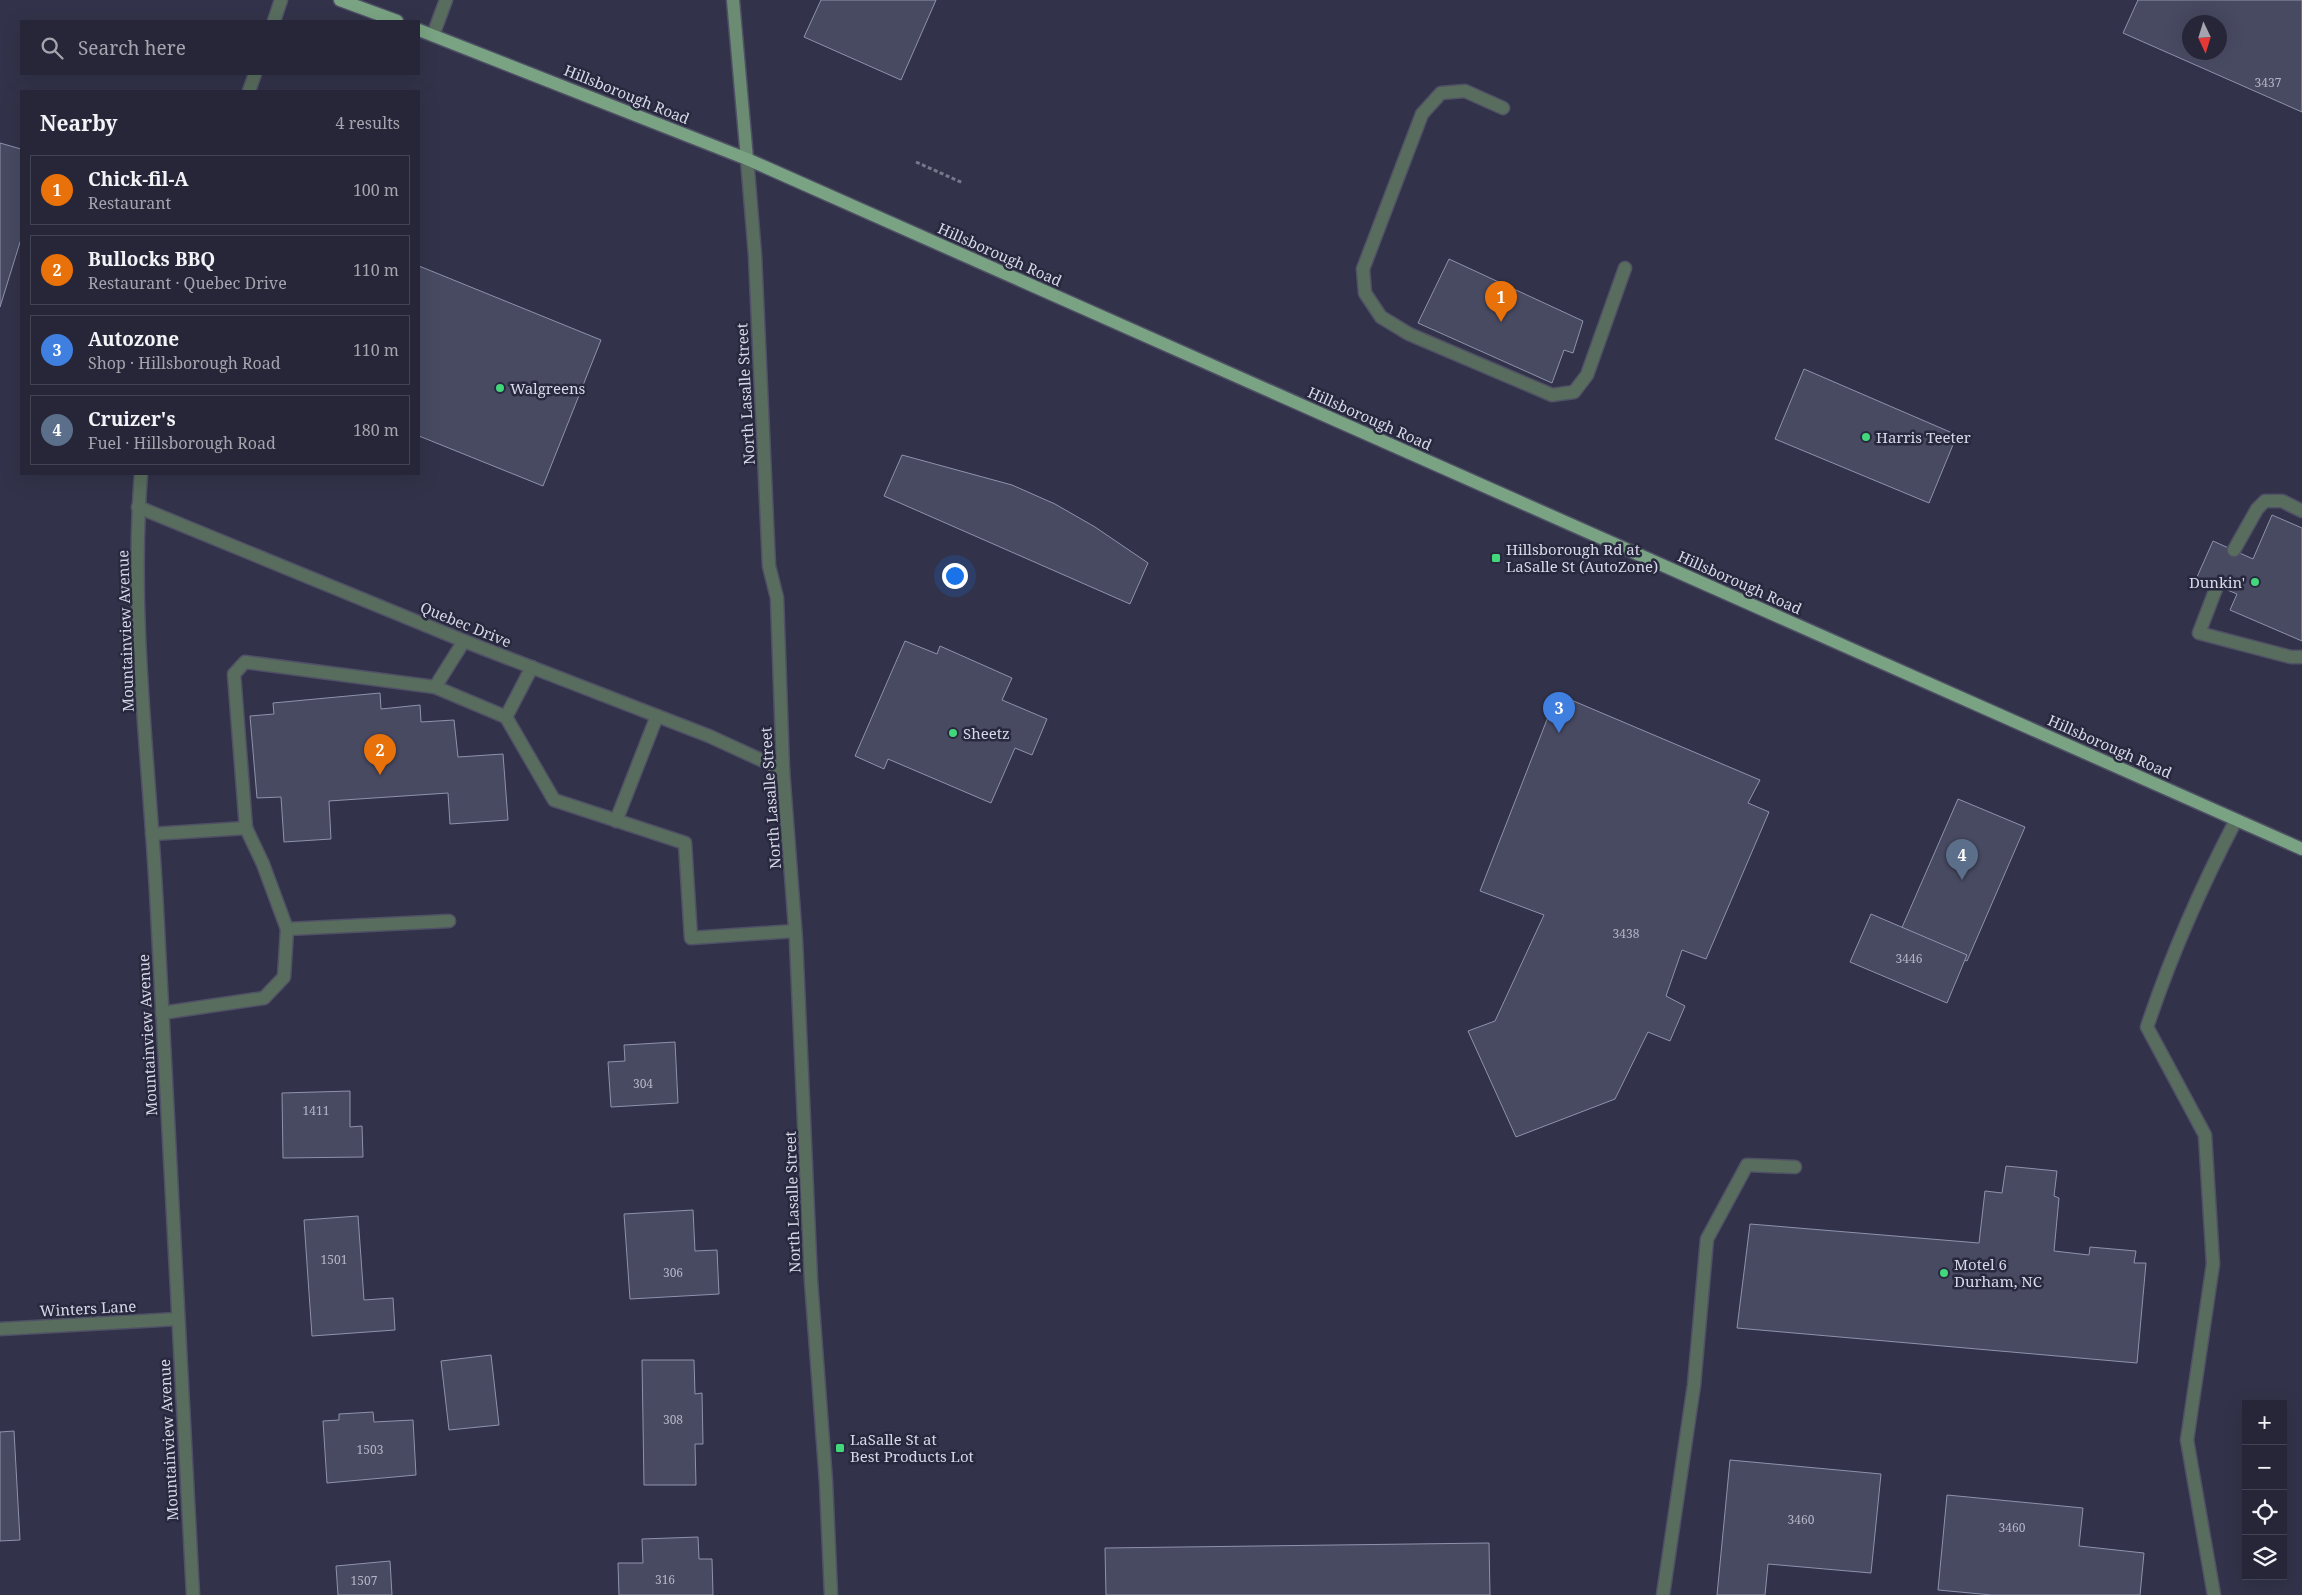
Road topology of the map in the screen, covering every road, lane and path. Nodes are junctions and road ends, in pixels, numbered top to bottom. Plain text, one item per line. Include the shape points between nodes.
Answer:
1 (281, 0) edge
2 (340, 0) edge
3 (446, 0) edge
4 (733, 0) edge
5 (274, 20) edge
6 (394, 20) edge
7 (420, 30) edge
8 (433, 35) junction
9 (255, 75) edge
10 (249, 90) edge
11 (1503, 108) dead end
12 (747, 159) junction
13 (916, 162) dead end
14 (963, 183) dead end
15 (1625, 268) dead end
16 (141, 475) edge
17 (138, 507) junction
18 (2302, 511) edge
19 (2234, 550) dead end
20 (2217, 586) dead end
21 (464, 641) junction
22 (2302, 658) edge
23 (532, 667) junction
24 (436, 687) junction
25 (657, 716) junction
26 (506, 717) junction
27 (783, 770) junction
28 (616, 820) junction
29 (2236, 820) junction
30 (246, 828) junction
31 (152, 834) junction
32 (2302, 849) edge
33 (449, 921) dead end
34 (287, 930) junction
35 (795, 930) junction
36 (162, 1013) junction
37 (1795, 1167) dead end
38 (178, 1319) junction
39 (0, 1330) edge
40 (193, 1595) edge
41 (831, 1595) edge
42 (1663, 1595) edge
43 (2214, 1595) edge

1 - 5 street
2 - 6 main road
3 - 8 street
4 - 12 street, North Lasalle Street
7 - 8 main road, Hillsborough Road
8 - 12 main road, Hillsborough Road
9 - 10 street
11 - 15 street via 1465,91 1441,93 1422,114 1363,269 1365,293 1381,317 1409,334 1552,395 1574,392 1587,375
12 - 27 street, North Lasalle Street via 755,255 769,566 777,598
12 - 29 main road, Hillsborough Road
13 - 14 path
16 - 17 street, Mountainview Avenue
17 - 21 street, Quebec Drive
17 - 31 street, Mountainview Avenue via 138,614
18 - 19 street via 2282,501 2265,501
20 - 22 street via 2199,633
21 - 23 street, Quebec Drive
21 - 24 street
23 - 25 street, Quebec Drive
23 - 26 street
24 - 26 street
24 - 30 street via 245,662 234,674
25 - 27 street, Quebec Drive
25 - 28 street
26 - 28 street via 554,800
27 - 35 street, North Lasalle Street
28 - 35 street via 685,843 691,938
29 - 32 main road, Hillsborough Road
29 - 43 street via 2198,895 2168,965 2147,1026 2205,1135 2213,1264 2187,1440
30 - 31 street
30 - 34 street
31 - 36 street, Mountainview Avenue
33 - 34 street
34 - 36 street via 284,976 264,998
35 - 41 street, North Lasalle Street via 811,1281
36 - 38 street, Mountainview Avenue
37 - 42 street via 1747,1165 1707,1240 1694,1385
38 - 39 street, Winters Lane
38 - 40 street, Mountainview Avenue

